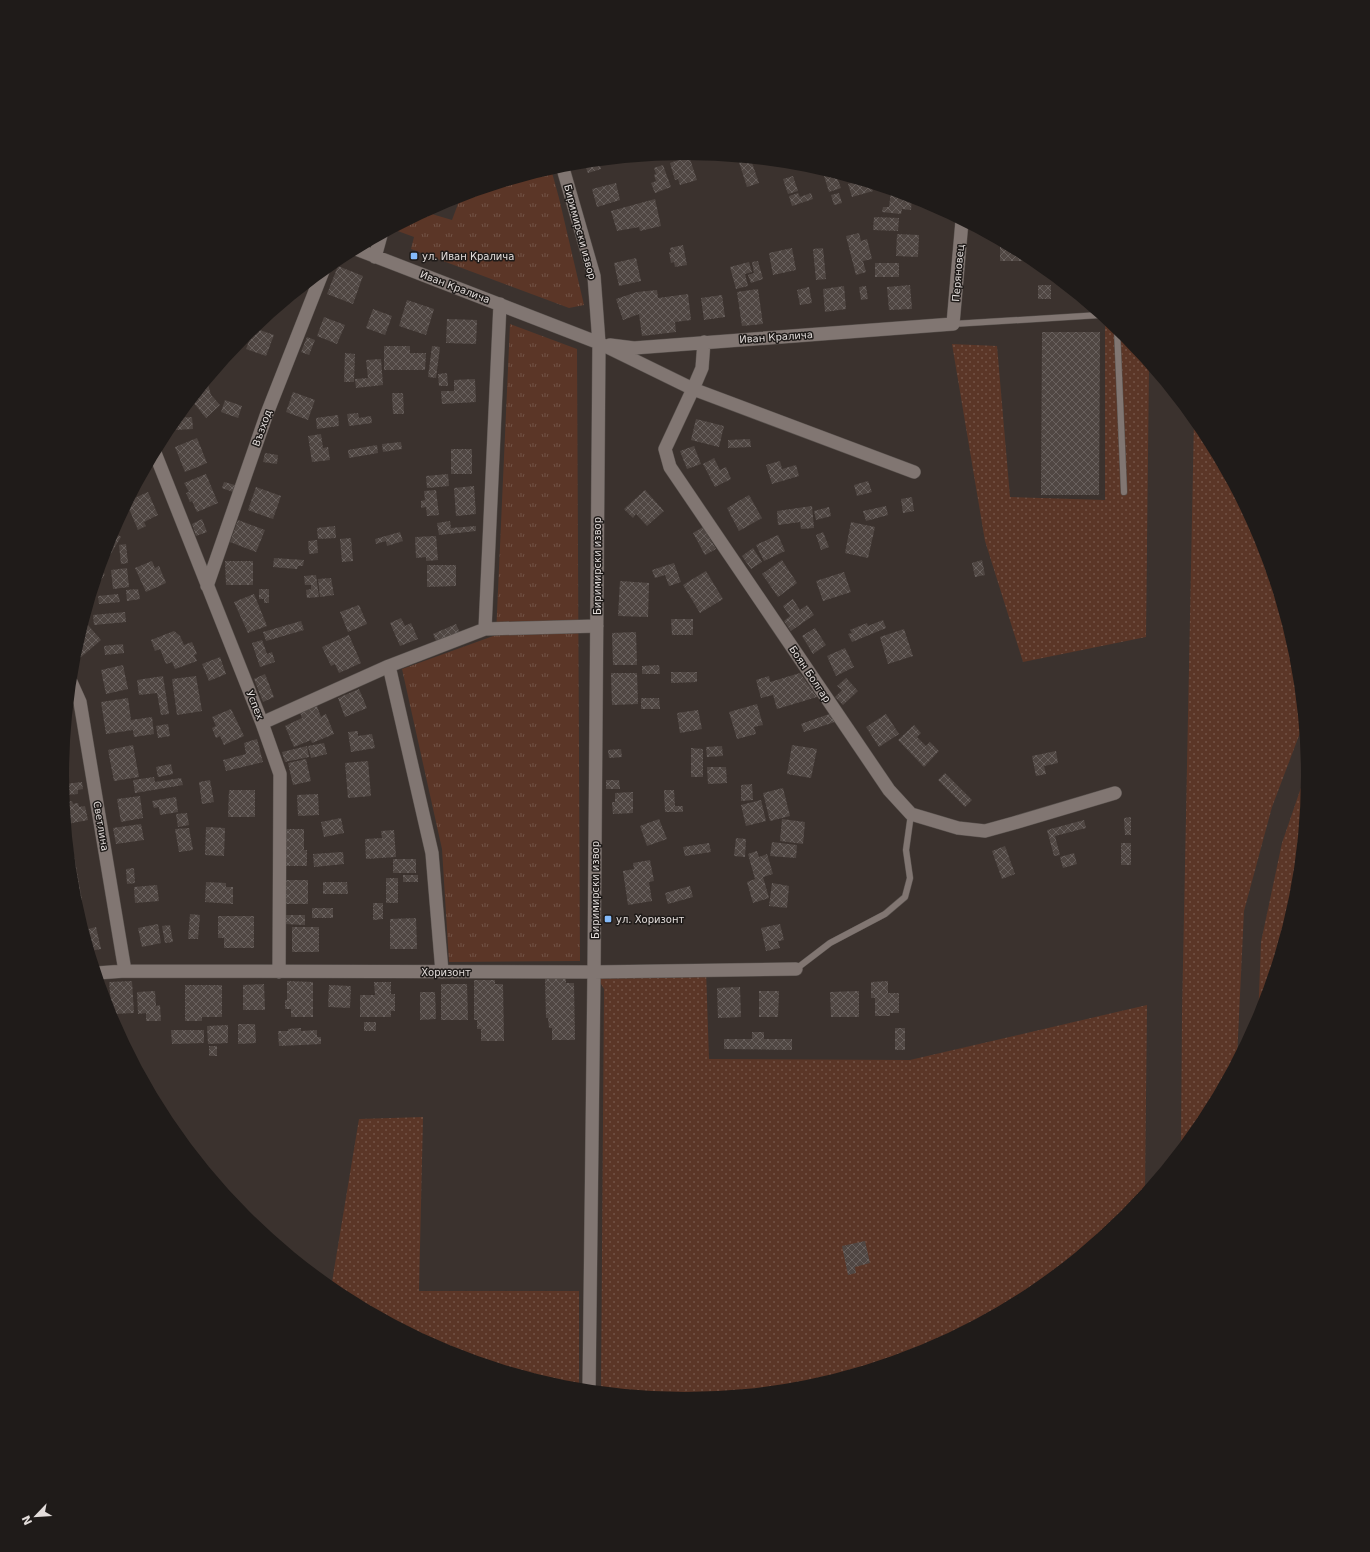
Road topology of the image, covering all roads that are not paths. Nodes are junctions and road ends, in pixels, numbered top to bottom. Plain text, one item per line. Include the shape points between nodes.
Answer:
1 (564, 172) edge
2 (962, 226) edge
3 (379, 242) edge
4 (363, 252) edge
5 (376, 257) junction
6 (319, 281) edge
7 (500, 304) junction
8 (1094, 315) edge
9 (953, 324) junction
10 (1117, 337) edge
11 (704, 342) junction
12 (599, 343) junction
13 (693, 389) junction
14 (157, 459) edge
15 (914, 472) dead end
16 (1124, 492) dead end
17 (206, 586) junction
18 (597, 626) junction
19 (485, 629) junction
20 (389, 666) junction
21 (75, 691) edge
22 (262, 723) junction
23 (1115, 793) dead end
24 (911, 814) junction
25 (796, 969) joint
26 (125, 971) junction
27 (278, 972) junction
28 (442, 972) junction
29 (594, 972) junction
30 (102, 973) edge
31 (589, 1384) edge

1 - 12 street, Биримирски извор via 594,276
2 - 9 street, Перяновец
3 - 5 street
4 - 5 street, Иван Кралича
5 - 7 street, Иван Кралича
6 - 17 street, Възход via 266,416
7 - 12 street, Иван Кралича
7 - 19 street
8 - 9 lane
9 - 11 street, Иван Кралича
10 - 16 lane
11 - 12 street, Иван Кралича via 634,348
11 - 13 street, Боян Болгар via 702,368
12 - 13 street, Иван Кралича
12 - 18 street, Биримирски извор
13 - 15 street, Иван Кралича
13 - 24 street, Боян Болгар via 665,449 670,467 889,790
14 - 17 street, Успех
17 - 22 street, Успех
18 - 19 street
18 - 29 street, Биримирски извор
19 - 20 street
20 - 22 street
20 - 28 street via 432,853
21 - 26 street, Светлина via 80,702
22 - 27 street, Успех via 280,774
23 - 24 street via 985,830 958,828
24 - 25 lane via 906,850 910,878 905,896 885,914 830,943
25 - 29 street, Хоризонт
26 - 27 street, Хоризонт
26 - 30 street, Хоризонт
27 - 28 street, Хоризонт
28 - 29 street, Хоризонт
29 - 31 street, Биримирски извор

